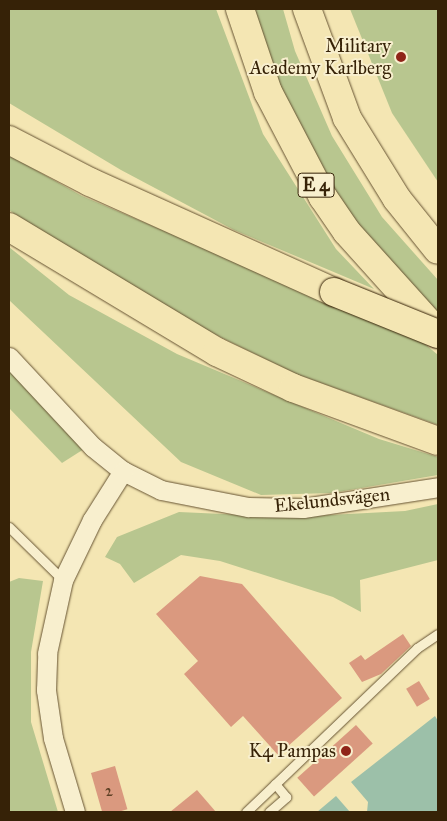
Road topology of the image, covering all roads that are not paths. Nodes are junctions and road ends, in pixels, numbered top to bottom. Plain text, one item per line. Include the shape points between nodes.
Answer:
1 (240, 9) edge
2 (306, 9) edge
3 (9, 140) edge
4 (9, 227) edge
5 (438, 250) edge
6 (438, 334) edge
7 (9, 357) edge
8 (438, 441) edge
9 (123, 471) junction
10 (438, 487) edge
11 (9, 527) edge
12 (63, 580) junction
13 (438, 634) edge
14 (275, 784) junction
15 (76, 812) edge
16 (246, 812) edge
17 (269, 812) edge

1 - 6 highway, E 4 via 268,92 322,197 347,232
2 - 5 highway via 347,118 397,199
3 - 6 highway, bridge via 90,182 334,292
4 - 8 highway via 217,352 293,388
7 - 9 street, Ekelundsvägen via 93,447
9 - 10 street, Ekelundsvägen via 161,490 248,507 302,508
9 - 12 street via 92,520
11 - 12 lane
12 - 15 street via 52,618 46,690 53,738
13 - 14 lane via 417,648
14 - 16 lane
14 - 17 lane via 286,797

